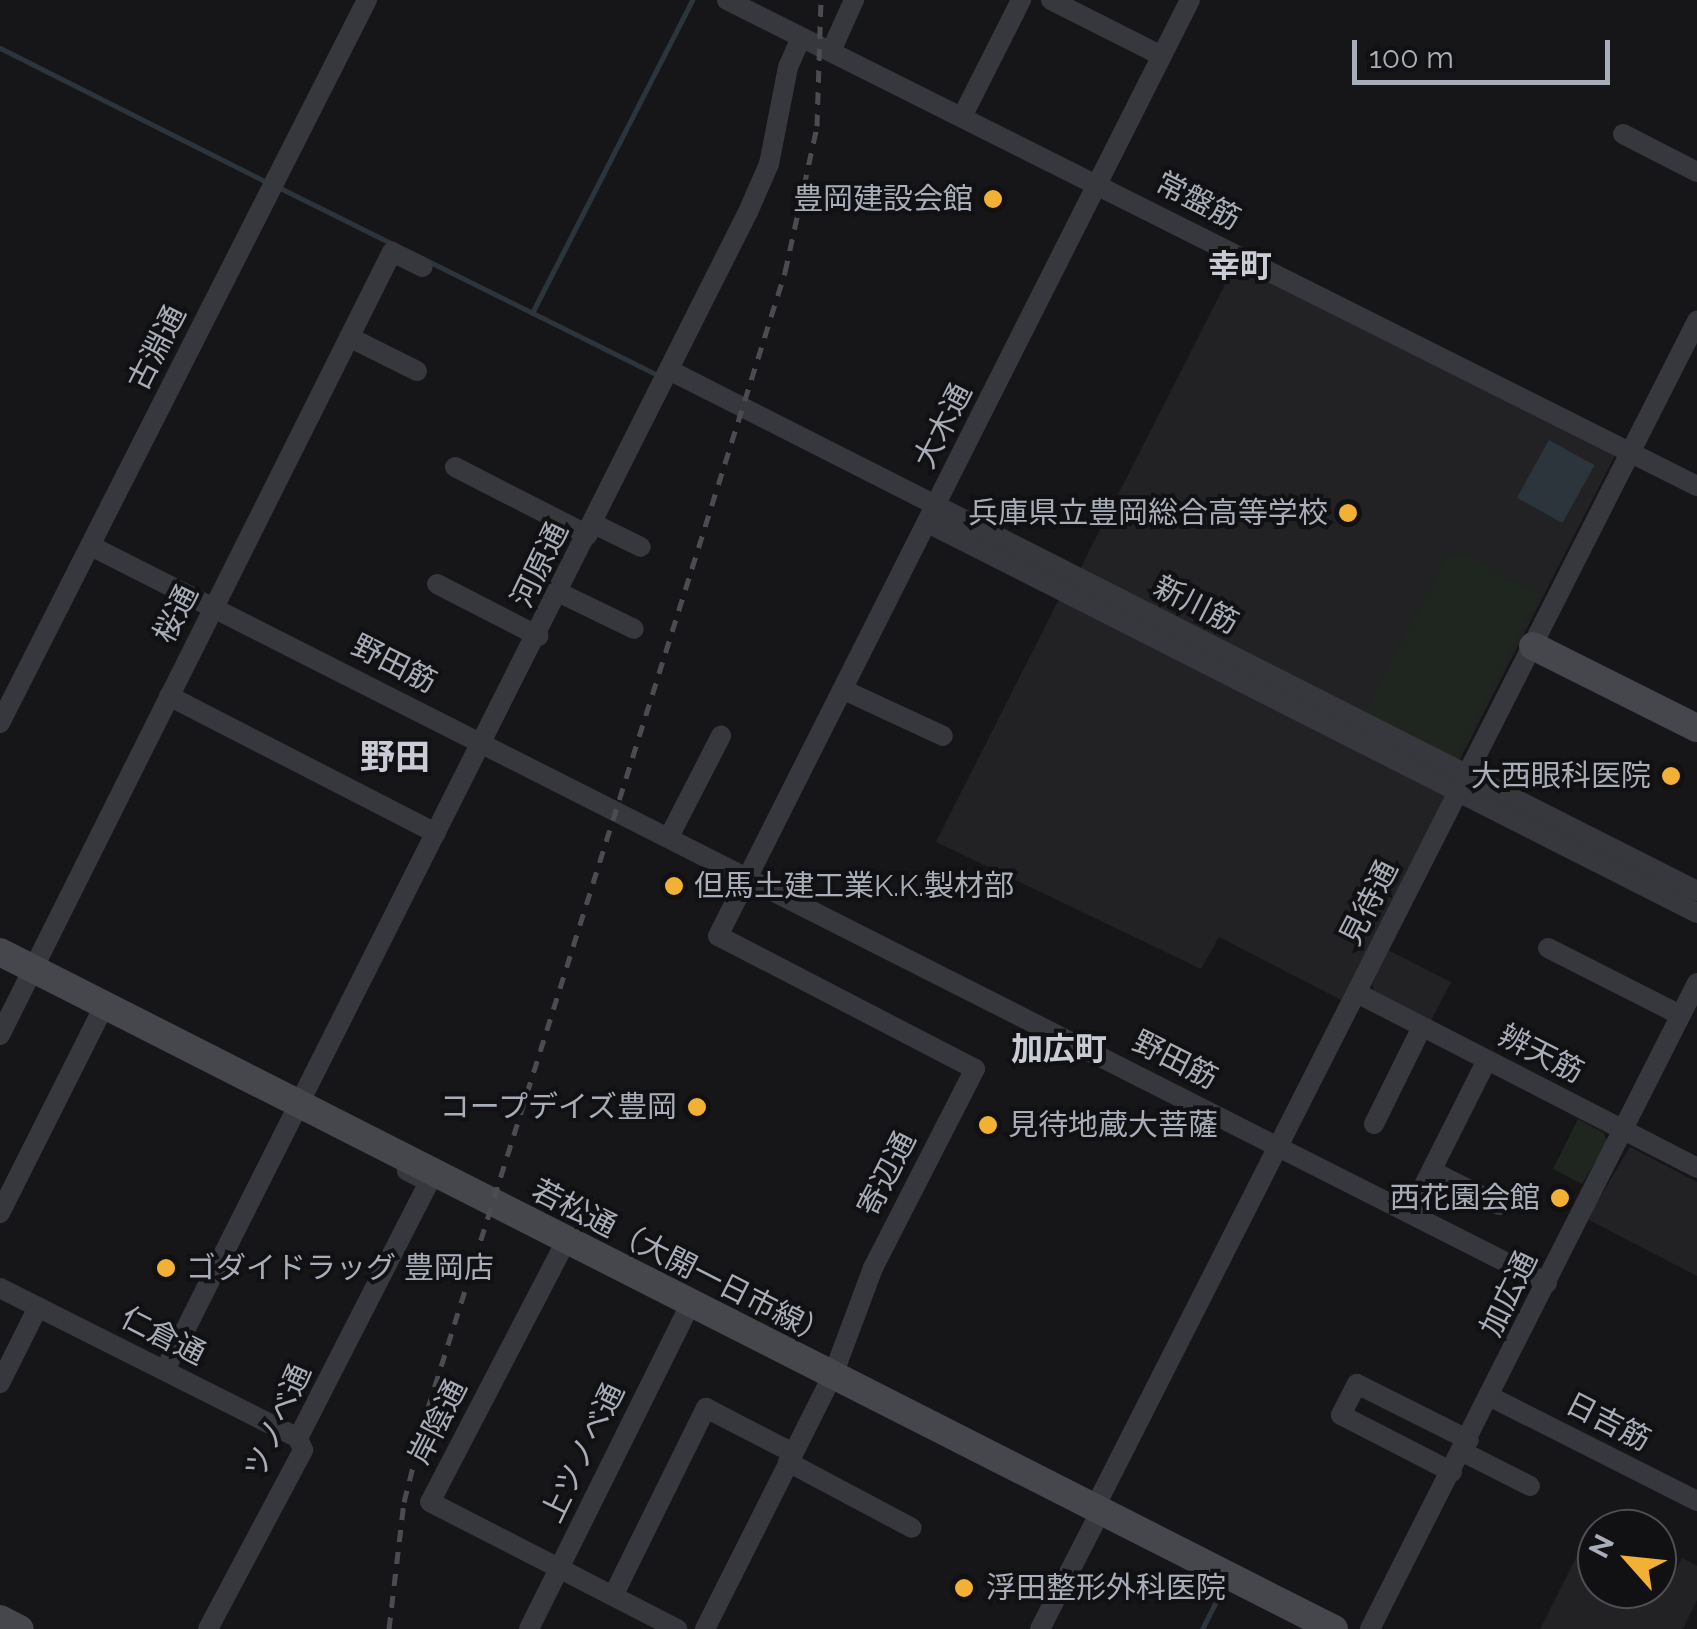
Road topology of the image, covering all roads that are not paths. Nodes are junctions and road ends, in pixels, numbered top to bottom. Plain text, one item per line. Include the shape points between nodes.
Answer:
1 (367, 0) edge
2 (726, 0) edge
3 (854, 0) edge
4 (1020, 0) edge
5 (1051, 0) edge
6 (1190, 0) edge
7 (801, 38) junction
8 (832, 49) junction
9 (1162, 56) junction
10 (963, 115) junction
11 (1623, 134) dead end
12 (1697, 172) edge
13 (1098, 184) junction
14 (423, 267) dead end
15 (1697, 321) edge
16 (348, 338) junction
17 (669, 370) junction
18 (417, 372) dead end
19 (1630, 452) junction
20 (455, 467) dead end
21 (1697, 486) edge
22 (932, 514) junction
23 (591, 530) junction
24 (90, 546) junction
25 (642, 547) dead end
26 (437, 584) dead end
27 (560, 592) junction
28 (214, 607) junction
29 (634, 629) dead end
30 (538, 636) junction
31 (1533, 646) junction
32 (844, 690) junction
33 (169, 696) junction
34 (0, 722) edge
35 (1697, 728) edge
36 (722, 736) dead end
37 (943, 736) dead end
38 (482, 743) junction
39 (1463, 784) junction
40 (436, 833) junction
41 (669, 838) junction
42 (748, 878) junction
43 (1697, 891) edge
44 (1697, 913) edge
45 (1548, 948) dead end
46 (0, 952) edge
47 (32, 969) junction
48 (1697, 983) edge
49 (1357, 993) junction
50 (104, 1006) junction
51 (1680, 1016) junction
52 (1422, 1027) junction
53 (0, 1035) edge
54 (1487, 1060) junction
55 (293, 1110) junction
56 (1374, 1124) dead end
57 (1623, 1130) junction
58 (1278, 1146) junction
59 (1697, 1168) edge
60 (1432, 1171) junction
61 (1499, 1205) dead end
62 (0, 1213) edge
63 (1410, 1213) junction
64 (566, 1241) junction
65 (1547, 1283) junction
66 (0, 1288) edge
67 (691, 1303) junction
68 (38, 1308) junction
69 (165, 1370) junction
70 (833, 1375) junction
71 (0, 1383) edge
72 (1491, 1397) junction
73 (298, 1438) junction
74 (1466, 1446) junction
75 (791, 1457) junction
76 (1452, 1472) junction
77 (1530, 1486) dead end
78 (1697, 1501) edge
79 (1096, 1513) junction
80 (912, 1528) dead end
81 (559, 1569) junction
82 (613, 1596) junction
83 (0, 1619) edge
84 (20, 1629) edge
85 (208, 1629) edge
86 (529, 1629) edge
87 (677, 1629) edge
88 (704, 1629) edge
89 (1040, 1629) edge
90 (1334, 1629) edge
91 (1370, 1629) edge

1 - 24 street, 古淵通
2 - 7 street, 常盤筋
3 - 8 street
4 - 10 street
5 - 9 street
6 - 9 street, 大木通
7 - 8 street, 常盤筋
7 - 17 street, 河原通 via 788,67 769,164
8 - 10 street, 常盤筋
9 - 13 street, 大木通
10 - 13 street, 常盤筋
11 - 12 street
13 - 19 street, 常盤筋
13 - 22 street, 大木通
14 - 16 street, 桜通 via 392,252
15 - 19 street, 見待通
16 - 18 street
16 - 28 street, 桜通
17 - 22 street, 新川筋
17 - 23 street, 河原通
19 - 21 street, 常盤筋
19 - 31 street, 見待通
20 - 23 street
22 - 32 street, 大木通
22 - 39 street, 新川筋
23 - 25 street
23 - 27 street, 河原通
24 - 28 street, 野田筋
24 - 34 street, 古淵通
26 - 30 street
27 - 29 street
27 - 30 street, 河原通
28 - 33 street, 桜通
28 - 38 street, 野田筋
30 - 38 street, 河原通
31 - 35 street
31 - 39 street, 見待通
32 - 37 street
32 - 42 street, 大木通
33 - 40 street
33 - 47 street, 桜通
36 - 41 street
38 - 40 street, 河原通
38 - 41 street, 野田筋
39 - 43 street, 新川筋
39 - 44 street, 新川筋
39 - 49 street, 見待通
40 - 55 street, 河原通
41 - 42 street, 野田筋
42 - 58 street, 野田筋
42 - 70 street, 寄辺通 via 718,936 975,1068 873,1268
45 - 51 street
46 - 47 street, 若松通（大開一日市線）
47 - 50 street, 若松通（大開一日市線）
47 - 53 street, 桜通
48 - 51 street, 加広通
49 - 52 street, 辨天筋
49 - 58 street, 見待通
50 - 55 street, 若松通（大開一日市線）
50 - 62 street
51 - 57 street, 加広通
52 - 54 street, 辨天筋
52 - 56 street
54 - 57 street, 辨天筋
54 - 60 street
55 - 64 street, 若松通（大開一日市線）
55 - 69 street, 河原通
55 - 73 street, ツノベ通 via 429,1182
57 - 59 street, 辨天筋
57 - 65 street, 加広通
58 - 63 street, 野田筋
58 - 79 street, 見待通
60 - 61 street
60 - 63 street
63 - 65 street, 野田筋
64 - 67 street, 若松通（大開一日市線）
64 - 81 street, 岸陰通 via 430,1502
65 - 72 street, 加広通
66 - 68 street, 仁倉通
67 - 70 street, 若松通（大開一日市線）
67 - 81 street, 上ツノベ通
68 - 69 street, 仁倉通
68 - 71 street
69 - 73 street, 仁倉通
70 - 75 street, 寄辺通
70 - 79 street, 若松通（大開一日市線）
72 - 74 street, 加広通
72 - 78 street, 日吉筋
73 - 85 street, ツノベ通 via 303,1450
74 - 76 street, 加広通
74 - 76 street via 1356,1384 1341,1415
74 - 77 street
75 - 80 street
75 - 82 street via 706,1408
75 - 88 street, 寄辺通
76 - 91 street, 加広通
79 - 89 street, 見待通
79 - 90 street, 若松通（大開一日市線）
81 - 82 street
81 - 86 street, 上ツノベ通
82 - 87 street
83 - 84 street

